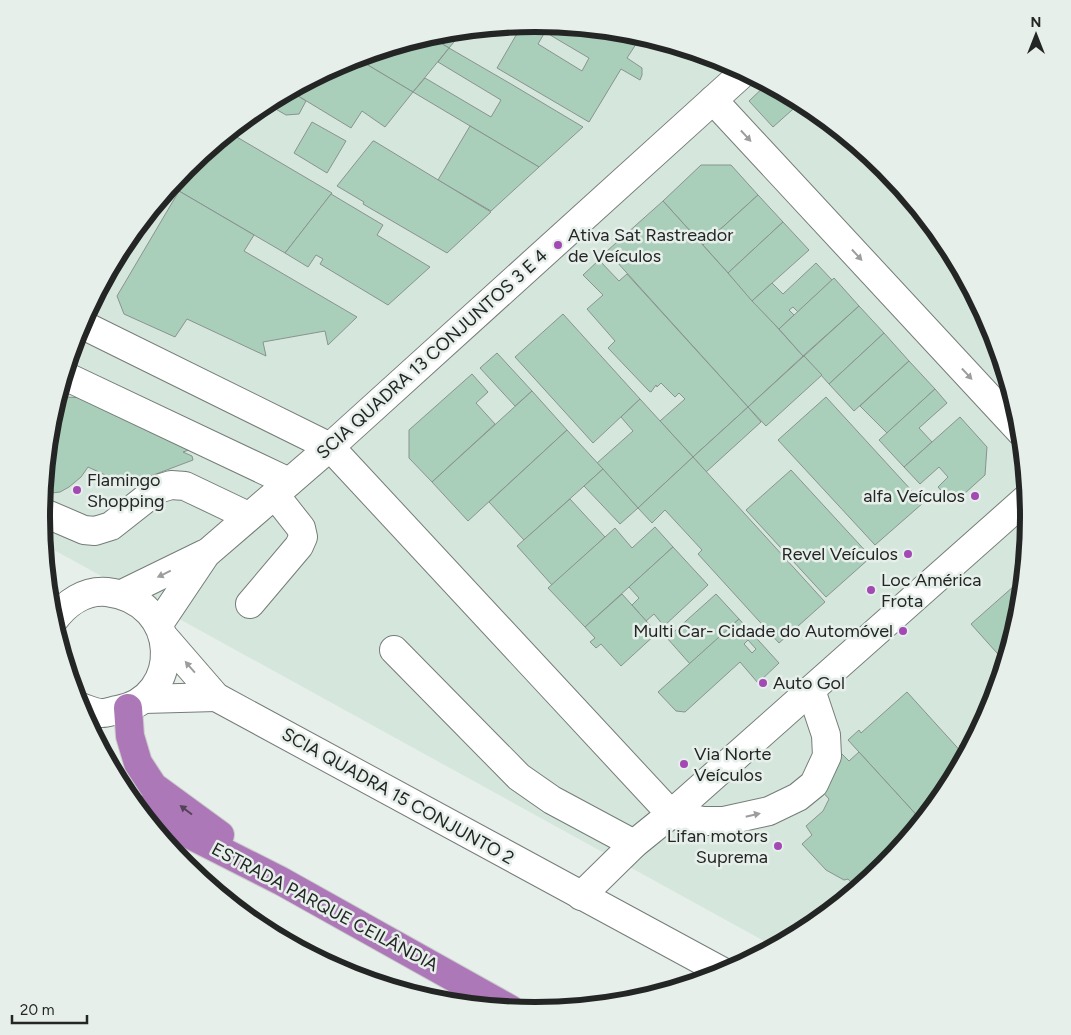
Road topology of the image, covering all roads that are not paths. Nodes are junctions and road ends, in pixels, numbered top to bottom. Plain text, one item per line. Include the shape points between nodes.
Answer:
1 (738, 77) edge
2 (713, 100) junction
3 (89, 328) edge
4 (71, 379) edge
5 (1010, 421) edge
6 (330, 447) junction
7 (282, 488) junction
8 (1020, 505) edge
9 (50, 515) edge
10 (248, 516) junction
11 (206, 554) junction
12 (122, 594) junction
13 (250, 604) dead end
14 (59, 608) edge
15 (161, 630) junction
16 (394, 650) dead end
17 (811, 690) junction
18 (216, 697) junction
19 (136, 704) junction
20 (91, 710) edge
21 (670, 814) junction
22 (154, 817) edge
23 (634, 844) junction
24 (281, 881) junction
25 (581, 896) junction
26 (716, 968) edge
27 (494, 1000) edge

1 - 2 street, SCIA QUADRA 13 CONJUNTOS 3 E 4
2 -> 5 street
2 - 6 street, SCIA QUADRA 13 CONJUNTOS 3 E 4
3 - 6 street
4 - 7 street
6 - 7 street, SCIA QUADRA 13 CONJUNTOS 3 E 4
6 - 21 street
7 - 10 street, SCIA QUADRA 13 CONJUNTOS 3 E 4
7 - 13 street via 303,537
8 - 17 street
9 - 10 street via 84,530 111,526 158,489 171,485 184,486
10 - 11 street, SCIA QUADRA 13 CONJUNTOS 3 E 4
11 -> 12 street, SCIA QUADRA 13 CONJUNTOS 3 E 4
11 - 15 street, SCIA QUADRA 13 CONJUNTOS 3 E 4
12 - 14 street via 101,592 80,596
12 - 15 street, SCIA QUADRA 15 CONJUNTO 2 via 149,611
18 -> 15 street, SCIA QUADRA 15 CONJUNTO 2
15 - 19 street via 165,660 161,674
16 - 23 street via 519,777 552,800
17 - 21 street
21 -> 17 street via 702,821 724,821 769,811 798,797 814,784 827,756 826,735
18 - 19 street
18 - 25 street, SCIA QUADRA 15 CONJUNTO 2
19 - 20 street via 102,713
24 -> 19 highway via 153,786 138,763 130,736
21 - 23 street
22 - 24 highway, ESTRADA PARQUE CEILÂNDIA
23 - 25 street
24 - 27 highway, ESTRADA PARQUE CEILÂNDIA
25 - 26 street, SCIA QUADRA 15 CONJUNTO 2

